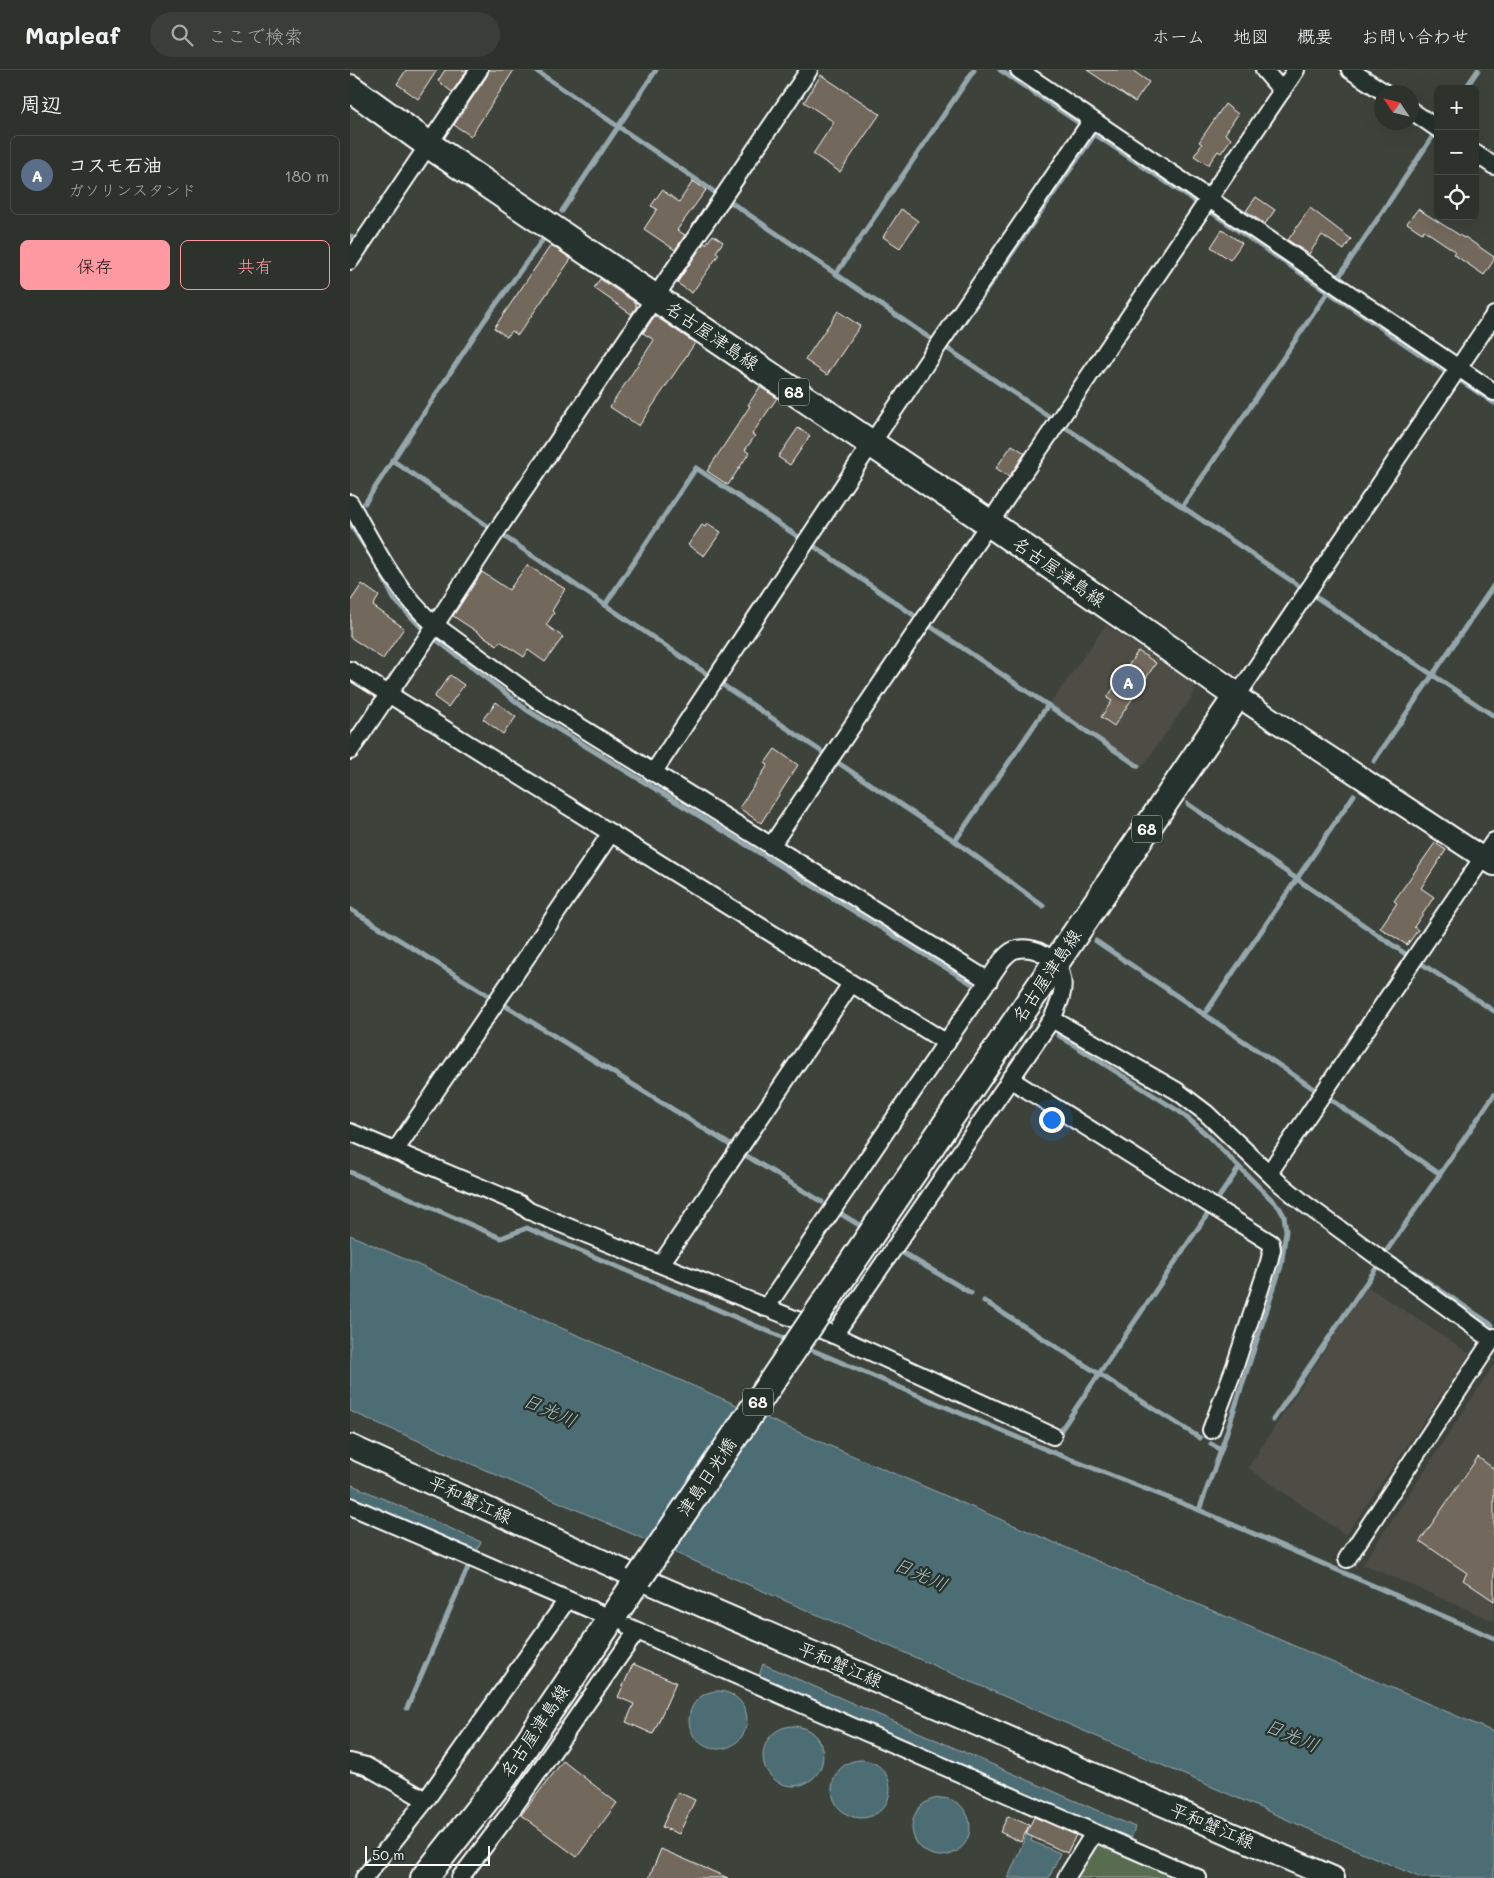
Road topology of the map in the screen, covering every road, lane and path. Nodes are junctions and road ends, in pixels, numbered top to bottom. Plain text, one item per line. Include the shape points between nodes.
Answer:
1 (479, 70) edge
2 (809, 70) edge
3 (1019, 70) edge
4 (1264, 70) edge
5 (1296, 70) edge
6 (1350, 70) edge
7 (1042, 77) edge
8 (1374, 86) edge
9 (350, 88) edge
10 (1282, 91) junction
11 (1419, 116) edge
12 (1092, 120) junction
13 (1434, 125) edge
14 (429, 145) junction
15 (1479, 157) edge
16 (1494, 166) edge
17 (1209, 199) junction
18 (350, 261) edge
19 (654, 297) junction
20 (1494, 315) edge
21 (1458, 368) junction
22 (1494, 392) edge
23 (871, 444) junction
24 (351, 508) edge
25 (989, 524) junction
26 (435, 625) junction
27 (350, 670) edge
28 (389, 694) junction
29 (1237, 696) junction
30 (350, 751) edge
31 (653, 773) junction
32 (611, 833) junction
33 (1494, 841) edge
34 (771, 846) junction
35 (1488, 862) edge
36 (1056, 962) junction
37 (989, 981) junction
38 (851, 984) junction
39 (1052, 1019) junction
40 (947, 1043) junction
41 (1010, 1080) junction
42 (350, 1132) edge
43 (395, 1151) junction
44 (1269, 1173) junction
45 (876, 1227) joint
46 (661, 1264) junction
47 (766, 1308) junction
48 (834, 1336) junction
49 (1493, 1339) edge
50 (1211, 1430) dead end
51 (1053, 1436) dead end
52 (350, 1446) edge
53 (350, 1506) edge
54 (1347, 1559) dead end
55 (639, 1578) junction
56 (567, 1600) junction
57 (601, 1614) dead end
58 (350, 1762) edge
59 (426, 1800) junction
60 (1094, 1833) junction
61 (1193, 1877) edge
62 (364, 1878) edge
63 (424, 1878) edge
64 (460, 1878) edge
65 (1066, 1878) edge
66 (1333, 1878) edge

1 - 14 street
2 - 19 street
3 - 7 street
4 - 10 street
5 - 10 street
6 - 8 street
7 - 12 street
9 - 14 main road, 名古屋津島線 / 68
10 - 17 street
11 - 13 street
12 - 17 street
12 - 23 street
14 - 18 street
14 - 19 main road, 名古屋津島線 / 68
15 - 16 street
17 - 21 street
17 - 25 street
19 - 23 main road, 名古屋津島線 / 68
19 - 26 street
20 - 21 street
21 - 22 street
21 - 29 street
23 - 25 main road, 名古屋津島線 / 68
23 - 31 street
24 - 26 street via 398,585
25 - 29 main road, 名古屋津島線 / 68
25 - 34 street
26 - 28 street
26 - 31 street via 542,704
27 - 28 street
28 - 30 street
28 - 32 street
29 - 35 street
29 - 36 main road, 名古屋津島線 / 68
31 - 34 street
32 - 38 street
32 - 43 street
33 - 35 street
34 - 37 street
35 - 44 street
36 - 37 street via 1029,948 1012,951
36 - 39 street via 1062,978 1062,996
36 - 45 main road, 名古屋津島線 / 68
37 - 40 street
38 - 40 street
38 - 46 street
39 - 41 street
39 - 44 street via 1177,1091 1206,1113
40 - 47 street
41 - 48 street
41 - 50 street via 1270,1243 1272,1249 1266,1271
42 - 43 street
43 - 46 street via 520,1204 529,1211
44 - 49 street via 1305,1204
45 - 55 main road, 津島日光橋 / 68, bridge
46 - 47 street
47 - 48 street
48 - 51 street
49 - 54 street
52 - 55 main road, 平和蟹江線
53 - 56 street
55 - 63 main road, 名古屋津島線 / 68 via 505,1776
55 - 66 main road, 平和蟹江線
56 - 57 street
56 - 59 street
58 - 59 street via 366,1766
59 - 62 street
60 - 61 street
60 - 64 street via 633,1629 509,1814
60 - 65 street

